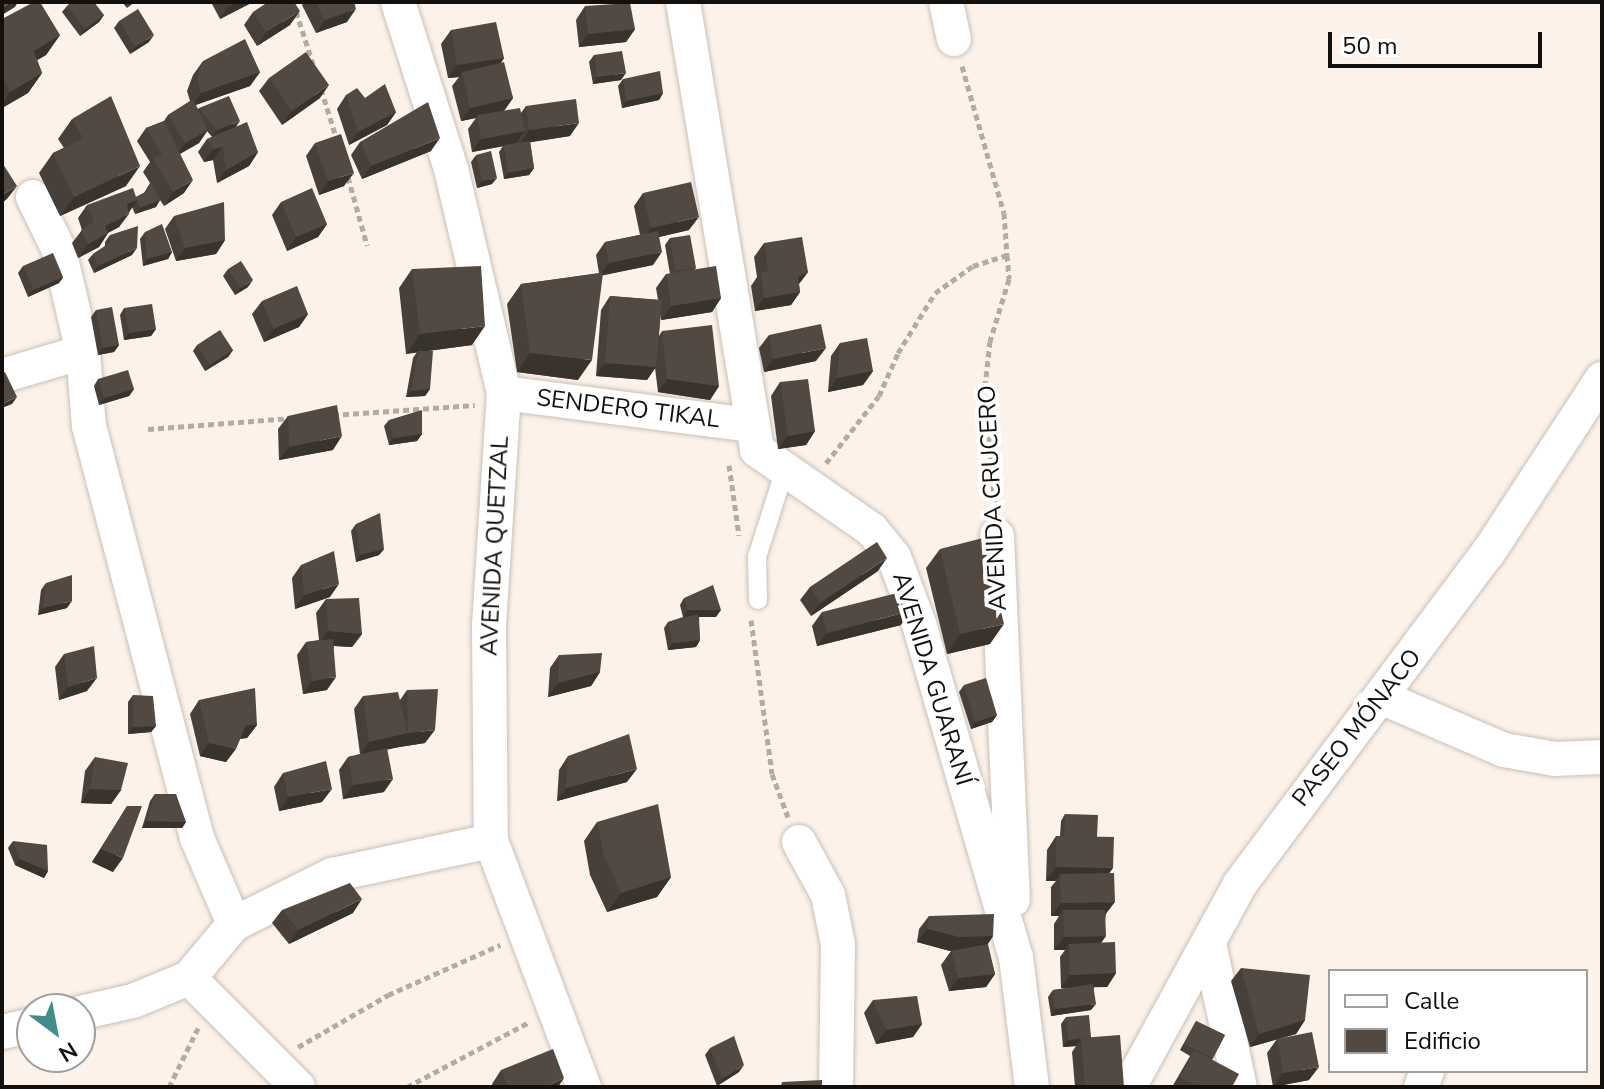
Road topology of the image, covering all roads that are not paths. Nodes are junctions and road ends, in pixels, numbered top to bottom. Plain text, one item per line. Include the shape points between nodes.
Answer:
1 (398, 2) edge
2 (683, 2) edge
3 (946, 2) edge
4 (954, 39) road end
5 (33, 197) dead end
6 (83, 352) junction
7 (2, 376) edge
8 (1602, 379) edge
9 (504, 398) junction
10 (737, 423) junction
11 (797, 478) junction
12 (997, 536) road end
13 (753, 602) road end
14 (1383, 698) junction
15 (1602, 757) edge
16 (491, 841) junction
17 (799, 842) road end
18 (234, 924) junction
19 (1209, 943) junction
20 (1016, 957) junction
21 (189, 978) junction
22 (96, 1009) edge
23 (298, 1087) edge
24 (584, 1087) edge
25 (836, 1087) edge
26 (1032, 1087) edge
27 (1129, 1087) edge
28 (1240, 1087) edge

1 - 9 street, AVENIDA QUETZAL via 451,169
2 - 10 street, AVENIDA GUARANÍ
3 - 4 street
5 - 6 street via 59,250
6 - 7 street
6 - 18 street via 89,426 197,838
8 - 14 street, PASEO MÓNACO via 1488,553
9 - 10 street, SENDERO TIKAL
9 - 16 street, AVENIDA QUETZAL via 489,625
10 - 11 street, AVENIDA GUARANÍ via 757,450
11 - 13 lane via 757,557
11 - 20 street, AVENIDA GUARANÍ via 872,530 894,557 919,624
12 - 20 street, AVENIDA CRUCERO
14 - 15 street via 1504,750 1555,759
14 - 19 street, PASEO MÓNACO via 1329,761 1240,884
16 - 18 street via 332,875
16 - 24 street, AVENIDA QUETZAL
17 - 25 street via 828,895 838,944
18 - 21 street
19 - 27 street, PASEO MÓNACO
19 - 28 street
20 - 26 street, AVENIDA GUARANÍ
21 - 22 street
21 - 23 street

